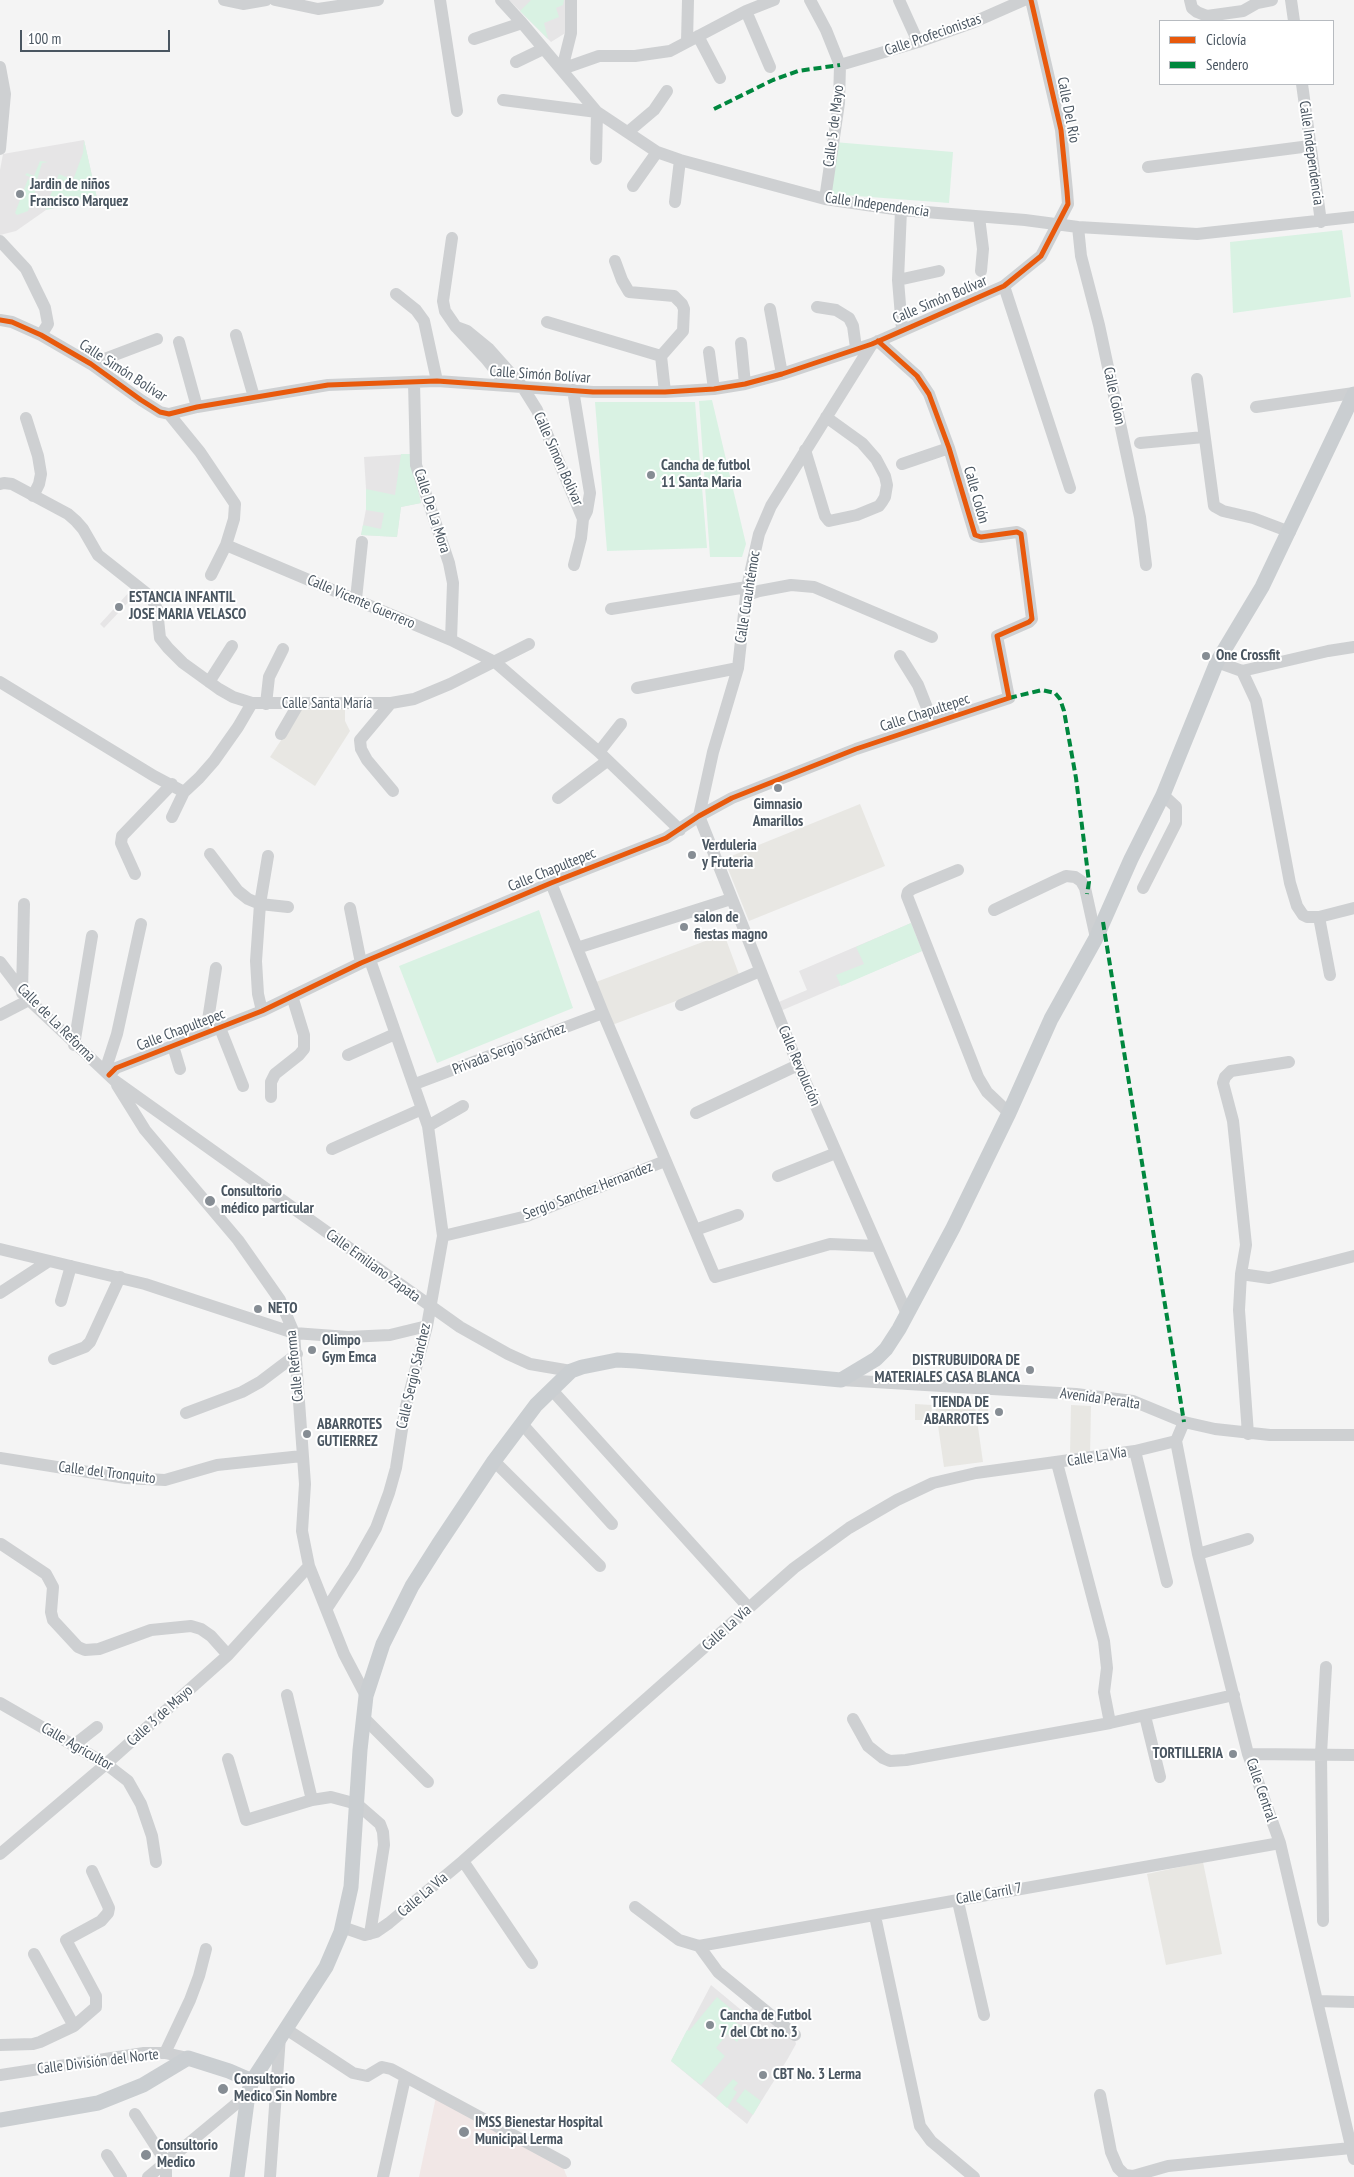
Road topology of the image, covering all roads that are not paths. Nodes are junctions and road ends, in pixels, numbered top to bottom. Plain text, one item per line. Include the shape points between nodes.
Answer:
1 (224, 0) edge
2 (266, 0) edge
3 (275, 0) edge
4 (378, 0) edge
5 (440, 0) edge
6 (500, 0) edge
7 (571, 0) edge
8 (688, 0) edge
9 (774, 0) edge
10 (810, 0) edge
11 (899, 0) edge
12 (1024, 0) edge
13 (1030, 0) edge
14 (1190, 0) edge
15 (1272, 0) edge
16 (1291, 0) edge
17 (746, 11) junction
18 (1294, 20) edge
19 (522, 23) junction
20 (474, 38) dead end
21 (693, 39) junction
22 (918, 42) junction
23 (543, 49) junction
24 (516, 62) dead end
25 (840, 65) junction
26 (0, 67) edge
27 (770, 67) dead end
28 (562, 69) junction
29 (720, 78) dead end
30 (1302, 85) edge
31 (667, 91) dead end
32 (503, 100) dead end
33 (457, 111) dead end
34 (597, 112) junction
35 (628, 132) junction
36 (1310, 146) junction
37 (0, 149) edge
38 (656, 152) junction
39 (596, 159) dead end
40 (680, 160) junction
41 (1148, 168) dead end
42 (633, 186) dead end
43 (825, 199) junction
44 (675, 202) dead end
45 (900, 210) junction
46 (979, 217) junction
47 (1354, 217) edge
48 (1321, 222) junction
49 (1059, 224) junction
50 (1078, 227) junction
51 (452, 238) dead end
52 (0, 241) edge
53 (615, 261) dead end
54 (939, 271) dead end
55 (981, 271) dead end
56 (898, 280) junction
57 (1004, 286) junction
58 (396, 294) dead end
59 (817, 307) dead end
60 (770, 309) dead end
61 (0, 320) edge
62 (547, 322) dead end
63 (456, 327) junction
64 (902, 329) junction
65 (41, 335) junction
66 (236, 335) dead end
67 (157, 339) dead end
68 (179, 342) dead end
69 (875, 342) junction
70 (741, 343) dead end
71 (856, 348) junction
72 (709, 352) dead end
73 (661, 356) junction
74 (90, 364) junction
75 (782, 374) junction
76 (1197, 379) dead end
77 (437, 381) junction
78 (414, 382) junction
79 (745, 384) junction
80 (507, 385) junction
81 (522, 386) junction
82 (714, 389) junction
83 (573, 390) junction
84 (665, 392) junction
85 (1354, 394) edge
86 (254, 397) junction
87 (197, 407) junction
88 (1256, 407) dead end
89 (169, 414) junction
90 (826, 417) junction
91 (26, 418) dead end
92 (1204, 437) junction
93 (1140, 443) dead end
94 (949, 448) junction
95 (805, 450) junction
96 (902, 464) dead end
97 (0, 484) edge
98 (1070, 488) dead end
99 (33, 496) junction
100 (583, 519) junction
101 (1290, 532) junction
102 (362, 542) dead end
103 (226, 545) junction
104 (574, 564) dead end
105 (1146, 565) dead end
106 (211, 575) dead end
107 (747, 591) junction
108 (356, 599) junction
109 (611, 609) dead end
110 (932, 637) dead end
111 (451, 640) junction
112 (528, 644) dead end
113 (232, 646) dead end
114 (1354, 647) edge
115 (283, 649) dead end
116 (900, 656) dead end
117 (495, 662) junction
118 (1217, 662) junction
119 (738, 668) junction
120 (1242, 671) junction
121 (0, 682) edge
122 (209, 682) junction
123 (638, 688) dead end
124 (1009, 698) joint
125 (252, 703) junction
126 (299, 703) junction
127 (266, 704) junction
128 (391, 704) junction
129 (933, 723) junction
130 (621, 724) dead end
131 (281, 734) dead end
132 (603, 757) junction
133 (172, 784) junction
134 (393, 791) dead end
135 (184, 792) junction
136 (1163, 795) junction
137 (558, 798) dead end
138 (698, 816) junction
139 (172, 817) dead end
140 (680, 830) junction
141 (210, 854) dead end
142 (268, 856) dead end
143 (958, 870) dead end
144 (135, 874) dead end
145 (550, 883) junction
146 (1144, 888) dead end
147 (731, 899) junction
148 (24, 904) dead end
149 (260, 904) junction
150 (288, 907) dead end
151 (350, 908) dead end
152 (1354, 908) edge
153 (994, 910) dead end
154 (1319, 916) junction
155 (141, 924) dead end
156 (92, 936) dead end
157 (1096, 938) junction
158 (577, 948) junction
159 (366, 961) junction
160 (0, 962) edge
161 (216, 968) dead end
162 (760, 971) junction
163 (1330, 975) dead end
164 (25, 996) junction
165 (292, 996) junction
166 (681, 1005) dead end
167 (262, 1011) junction
168 (603, 1013) junction
169 (0, 1015) edge
170 (220, 1028) junction
171 (206, 1033) junction
172 (395, 1034) junction
173 (74, 1044) junction
174 (173, 1046) junction
175 (348, 1055) dead end
176 (1289, 1062) dead end
177 (798, 1065) junction
178 (180, 1069) dead end
179 (110, 1075) junction
180 (415, 1084) junction
181 (242, 1086) dead end
182 (271, 1097) dead end
183 (463, 1106) dead end
184 (422, 1109) junction
185 (696, 1114) dead end
186 (1010, 1114) junction
187 (428, 1126) junction
188 (332, 1149) dead end
189 (836, 1153) junction
190 (665, 1161) junction
191 (778, 1176) dead end
192 (738, 1215) dead end
193 (695, 1230) junction
194 (444, 1236) junction
195 (876, 1246) junction
196 (0, 1248) edge
197 (1354, 1256) edge
198 (49, 1261) junction
199 (71, 1266) junction
200 (1241, 1274) junction
201 (120, 1277) junction
202 (0, 1293) edge
203 (61, 1301) dead end
204 (429, 1306) junction
205 (907, 1314) junction
206 (427, 1326) junction
207 (294, 1333) junction
208 (297, 1354) junction
209 (54, 1360) dead end
210 (571, 1372) junction
211 (841, 1380) junction
212 (551, 1390) junction
213 (186, 1413) dead end
214 (1184, 1422) junction
215 (522, 1424) junction
216 (1248, 1434) junction
217 (1354, 1435) edge
218 (1176, 1441) junction
219 (1136, 1451) junction
220 (302, 1456) junction
221 (0, 1458) edge
222 (494, 1461) junction
223 (1057, 1463) junction
224 (612, 1524) dead end
225 (1248, 1539) dead end
226 (1, 1544) edge
227 (1198, 1554) junction
228 (309, 1566) junction
229 (600, 1566) dead end
230 (1167, 1582) dead end
231 (327, 1608) junction
232 (749, 1608) junction
233 (228, 1655) junction
234 (1326, 1667) dead end
235 (287, 1695) dead end
236 (1234, 1695) junction
237 (366, 1696) junction
238 (0, 1703) edge
239 (1145, 1716) junction
240 (364, 1718) junction
241 (853, 1719) dead end
242 (1110, 1722) junction
243 (97, 1727) dead end
244 (74, 1745) junction
245 (1248, 1754) junction
246 (1321, 1754) junction
247 (1354, 1755) edge
248 (228, 1759) dead end
249 (106, 1764) junction
250 (1160, 1777) dead end
251 (428, 1782) dead end
252 (312, 1800) junction
253 (357, 1804) junction
254 (1280, 1843) junction
255 (0, 1854) edge
256 (463, 1861) junction
257 (156, 1862) dead end
258 (92, 1871) dead end
259 (959, 1899) junction
260 (635, 1907) dead end
261 (875, 1916) junction
262 (1323, 1921) dead end
263 (342, 1927) junction
264 (370, 1934) junction
265 (699, 1946) junction
266 (206, 1950) dead end
267 (34, 1954) dead end
268 (532, 1963) dead end
269 (1317, 2001) junction
270 (1354, 2002) edge
271 (984, 2015) dead end
272 (74, 2026) junction
273 (283, 2033) junction
274 (796, 2035) dead end
275 (0, 2045) edge
276 (165, 2053) junction
277 (188, 2058) junction
278 (0, 2075) edge
279 (405, 2078) junction
280 (250, 2088) junction
281 (1100, 2095) dead end
282 (135, 2114) dead end
283 (0, 2120) edge
284 (1353, 2154) edge
285 (107, 2155) dead end
286 (166, 2162) junction
287 (565, 2163) dead end
288 (1169, 2172) edge
289 (121, 2177) edge
290 (148, 2177) edge
291 (166, 2177) edge
292 (237, 2177) edge
293 (270, 2177) edge
294 (383, 2177) edge
295 (974, 2177) edge

1 - 2 street via 243,4
3 - 4 street via 318,9
5 - 33 street
6 - 19 street, Calle Independencia
7 - 28 street via 571,33
8 - 21 street
9 - 17 street
10 - 25 street, Calle 5 de Mayo
11 - 22 street
12 - 22 street, Calle Profecionistas
13 - 49 street, Calle Del Río via 1061,130 1068,204
14 - 15 street via 1192,8 1207,16 1244,10
16 - 18 street
17 - 21 street
17 - 27 street
19 - 20 street
19 - 23 street, Calle Independencia
21 - 28 street via 670,51 649,55 599,56
21 - 29 street
22 - 25 street, Calle Profecionistas
23 - 24 street
23 - 28 street, Calle Independencia
25 - 43 street, Calle 5 de Mayo via 839,103
26 - 37 street via 5,94
28 - 34 street, Calle Independencia
30 - 36 street, Calle Independencia
31 - 35 street via 654,110
32 - 34 street
34 - 35 street, Calle Independencia
34 - 39 street
35 - 38 street, Calle Independencia
36 - 41 street
36 - 48 street, Calle Independencia
38 - 40 street, Calle Independencia
38 - 42 street
40 - 43 street, Calle Independencia
40 - 44 street
43 - 45 street, Calle Independencia
45 - 46 street, Calle Independencia
45 - 56 street
46 - 49 street, Calle Independencia
46 - 55 street via 983,249
47 - 48 street, Calle Independencia
48 - 50 street, Calle Independencia via 1198,234
49 - 50 street, Calle Independencia
49 - 57 street, Calle Simón Bolívar via 1041,256
50 - 105 street, Calle Colon via 1081,256 1140,517
51 - 63 street, Calle Simón Bolívar via 443,301 445,311
52 - 65 street via 26,269 45,308 48,324
53 - 73 street via 629,292 674,296 682,304 683,331
54 - 56 street
56 - 64 street
57 - 64 street, Calle Simón Bolívar
57 - 98 street
58 - 77 street via 424,320
59 - 71 street via 836,310 849,318
60 - 75 street
61 - 65 street, Calle Simón Bolívar
62 - 73 street
63 - 80 street, Calle Simón Bolívar
63 - 81 street, Calle Simón Bolívar via 474,335
64 - 69 street, Calle Simón Bolívar
65 - 74 street, Calle Simón Bolívar
66 - 86 street
67 - 74 street
68 - 87 street
69 - 71 street, Calle Simón Bolívar
69 - 90 street, Calle Cuauhtémoc
69 - 94 street, Calle Colón via 916,376 929,394
70 - 79 street
71 - 75 street, Calle Simón Bolívar
72 - 82 street
73 - 84 street
74 - 89 street, Calle Simón Bolívar via 141,400
75 - 79 street, Calle Simón Bolívar
76 - 92 street
77 - 78 street, Calle Simón Bolívar
77 - 80 street, Calle Simón Bolívar
78 - 86 street, Calle Simón Bolívar via 328,385
78 - 111 street, Calle De La Mora via 416,465 453,583
79 - 82 street, Calle Simón Bolívar
80 - 81 street, Calle Simón Bolívar
81 - 83 street, Calle Simón Bolívar
81 - 100 street, Calle Simon Bolivar via 540,417
82 - 84 street, Calle Simón Bolívar
83 - 84 street, Calle Simón Bolívar
83 - 100 street via 590,493
85 - 88 street
85 - 101 main road
86 - 87 street, Calle Simón Bolívar
87 - 89 street, Calle Simón Bolívar
89 - 103 street, Calle Simón Bolívar via 235,504
90 - 95 street, Calle Cuauhtémoc
90 - 95 street via 862,443 876,459 885,476 886,497 879,506 829,521
91 - 99 street via 41,474
92 - 93 street
92 - 101 street via 1214,506
94 - 96 street
94 - 124 street, Calle Colón via 975,535 1021,534 1032,620 996,636
95 - 107 street, Calle Cuauhtémoc via 771,506 759,534
97 - 99 street, Calle Santa María via 12,484
99 - 122 street, Calle Santa María via 68,514 83,529 98,555 151,597 157,609 160,638
100 - 104 street, Calle Simon Bolivar
101 - 118 main road via 1262,587
102 - 108 street
103 - 106 street
103 - 108 street, Calle Vicente Guerrero
107 - 109 street
107 - 110 street via 791,585 814,587
107 - 119 street, Calle Cuauhtémoc
108 - 111 street, Calle Vicente Guerrero
111 - 117 street, Calle Vicente Guerrero
112 - 117 street, Calle Santa María
113 - 122 street
114 - 120 street
115 - 127 street via 269,677
116 - 129 street via 918,685
117 - 128 street, Calle Santa María via 414,699
117 - 132 street
118 - 120 street
118 - 136 main road
119 - 123 street
119 - 138 street, Calle Cuauhtémoc
120 - 154 street via 1256,701 1297,906 1303,915
121 - 133 street
122 - 125 street, Calle Santa María via 233,697
124 - 129 street, Calle Chapultepec
125 - 127 street, Calle Santa María
125 - 135 street via 214,761
126 - 127 street, Calle Santa María
126 - 128 street, Calle Santa María
126 - 131 street
128 - 134 street via 360,740 367,760
129 - 138 street, Calle Chapultepec via 856,749 732,798
130 - 132 street
132 - 137 street
132 - 140 street
133 - 135 street
133 - 144 street via 122,836 121,843
135 - 139 street
136 - 146 street via 1176,807 1176,823
136 - 157 main road
138 - 140 street, Calle Chapultepec
138 - 147 street, Calle Revolución
140 - 145 street, Calle Chapultepec
141 - 149 street via 238,891
142 - 149 street
143 - 186 street via 912,889 907,896 978,1077 987,1092
145 - 158 street, Sergio Sanchez Hernandez
145 - 159 street, Calle Chapultepec
147 - 158 street
147 - 162 street, Calle Revolución
148 - 164 street
149 - 150 street
149 - 167 street via 256,961
151 - 159 street, Calle Sergio Sánchez
152 - 154 street
153 - 157 street via 1055,880 1074,877 1085,888
154 - 163 street
155 - 179 street
156 - 173 street
157 - 186 main road via 1051,1019
158 - 168 street, Sergio Sanchez Hernandez
159 - 165 street, Calle Chapultepec
159 - 172 street, Calle Sergio Sánchez
160 - 164 street, Calle de La Reforma
161 - 171 street
162 - 166 street
162 - 177 street, Calle Revolución
164 - 169 street
164 - 173 street, Calle de La Reforma
165 - 167 street, Calle Chapultepec
165 - 182 street via 304,1035 304,1049 275,1074 271,1082
167 - 170 street, Calle Chapultepec
168 - 180 street, Privada Sergio Sánchez
168 - 190 street, Sergio Sanchez Hernandez
170 - 171 street, Calle Chapultepec
170 - 181 street
171 - 174 street, Calle Chapultepec
172 - 175 street
172 - 180 street, Calle Sergio Sánchez
173 - 179 street, Calle de La Reforma
174 - 178 street
174 - 179 street, Calle Chapultepec via 116,1068
176 - 200 street via 1231,1071 1223,1084 1233,1121 1244,1226 1246,1258
177 - 185 street
177 - 189 street, Calle Revolución
179 - 204 street, Calle Emiliano Zapata
179 - 207 street, Calle Reforma via 146,1130 238,1240 280,1300
180 - 184 street, Calle Sergio Sánchez
183 - 187 street
184 - 187 street, Calle Sergio Sánchez
184 - 188 street
186 - 205 main road
187 - 194 street, Calle Sergio Sánchez
189 - 191 street
189 - 195 street, Calle Revolución
190 - 193 street
190 - 194 street, Sergio Sanchez Hernandez via 527,1216
192 - 193 street
193 - 195 street via 717,1278 830,1244
194 - 204 street, Calle Sergio Sánchez
195 - 205 street, Calle Revolución
196 - 198 street
197 - 200 street via 1270,1278
198 - 199 street
198 - 202 street
199 - 201 street
199 - 203 street
200 - 216 street via 1239,1310
201 - 207 street
201 - 209 street via 90,1342
204 - 206 street, Calle Sergio Sánchez
204 - 210 street, Calle Emiliano Zapata via 508,1354 530,1364
205 - 211 main road via 892,1342 880,1355
206 - 207 street via 390,1335 348,1338
206 - 231 street, Calle Sergio Sánchez via 405,1410 390,1493 376,1528
207 - 208 street, Calle Reforma
208 - 213 street via 242,1392
208 - 220 street, Calle Reforma
210 - 211 main road via 617,1360
210 - 212 main road
211 - 214 street, Avenida Peralta via 1076,1394 1139,1403
212 - 215 main road
212 - 232 street
214 - 216 street, Avenida Peralta
214 - 218 street
215 - 222 main road
215 - 224 street
216 - 217 street, Avenida Peralta
218 - 219 street, Calle La Vía
218 - 227 street, Calle Central
219 - 223 street, Calle La Vía
219 - 230 street
220 - 221 street, Calle del Tronquito via 217,1465 164,1480 126,1478
220 - 228 street, Calle Reforma via 305,1484 302,1531
222 - 229 street
222 - 237 main road via 412,1586 383,1644
223 - 232 street, Calle La Vía via 976,1472 933,1483 849,1528 794,1568
223 - 242 street via 1104,1641 1107,1668 1104,1692
225 - 227 street
226 - 233 street via 46,1574 53,1587 53,1620 78,1647 99,1649 152,1630 191,1626 211,1636
227 - 236 street, Calle Central
228 - 231 street, Calle Reforma
228 - 233 street, Calle 3 de Mayo
231 - 237 street, Calle Reforma via 344,1654
232 - 256 street, Calle La Vía
233 - 249 street, Calle 3 de Mayo
234 - 246 street
235 - 252 street
236 - 239 street
236 - 245 street, Calle Central
237 - 240 main road
238 - 244 street, Calle Agricultor
239 - 242 street
239 - 250 street
240 - 251 street
240 - 253 main road
241 - 242 street via 868,1746 890,1761
243 - 244 street
244 - 249 street, Calle Agricultor
245 - 246 street
245 - 254 street, Calle Central
246 - 247 street
246 - 262 street
248 - 252 street via 246,1820
249 - 255 street, Calle 3 de Mayo
249 - 257 street, Calle Agricultor via 128,1782 141,1804 152,1836
252 - 253 street via 331,1797
253 - 263 main road via 351,1887
253 - 264 street via 373,1816 383,1832 384,1845
254 - 259 street, Calle Carril 7
254 - 269 street, Calle Central
256 - 264 street, Calle La Vía via 389,1923
256 - 268 street
258 - 272 street via 109,1908 100,1921 66,1940 97,2003 92,2012
259 - 261 street, Calle Carril 7
259 - 271 street
260 - 265 street via 679,1940
261 - 265 street, Calle Carril 7
261 - 295 street via 920,2126 931,2141
263 - 264 street
263 - 273 main road via 326,1967
265 - 274 street via 718,1972
266 - 276 street via 200,1976
267 - 272 street
269 - 270 street
269 - 284 street, Calle Central
272 - 275 street via 33,2044
273 - 279 street via 353,2073 367,2076 382,2067
273 - 280 main road
273 - 293 street
276 - 277 street, Calle División del Norte
276 - 278 street, Calle División del Norte via 144,2053
277 - 280 main road, Calle División del Norte via 229,2071
277 - 283 main road via 142,2085 98,2103
279 - 287 street
279 - 294 street
280 - 286 street
280 - 292 main road
281 - 288 street via 1111,2152 1122,2172 1133,2176
282 - 286 street
284 - 288 street
285 - 289 street
286 - 290 street
286 - 291 street

